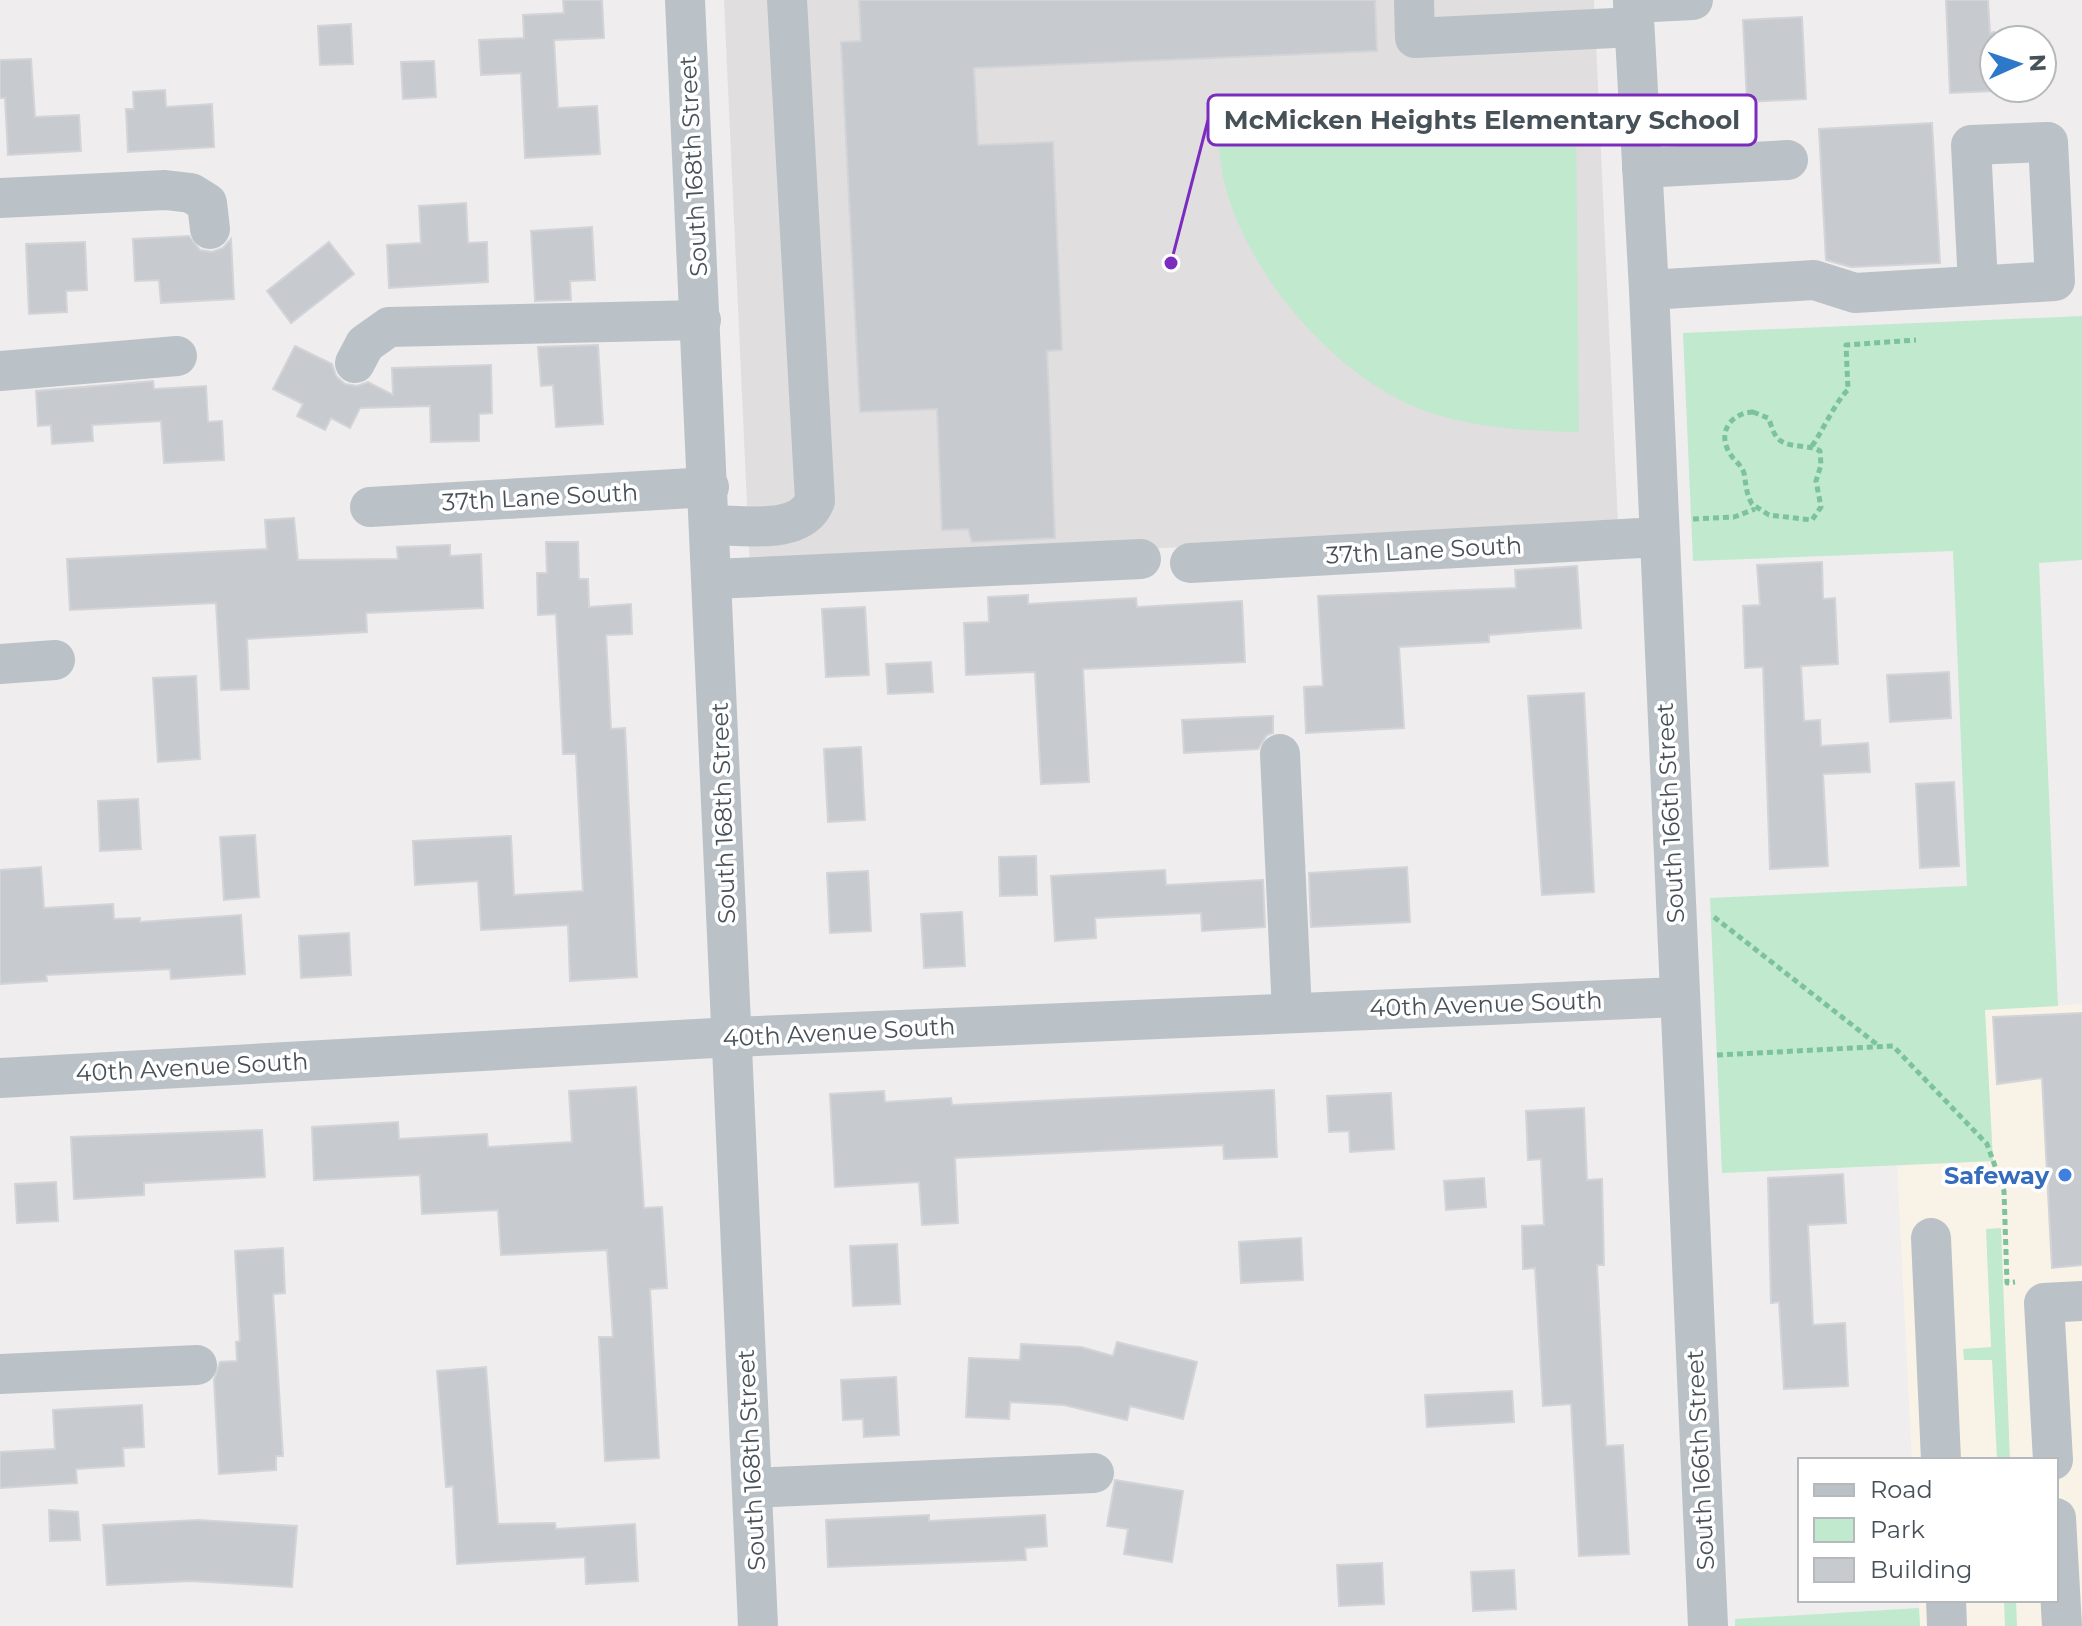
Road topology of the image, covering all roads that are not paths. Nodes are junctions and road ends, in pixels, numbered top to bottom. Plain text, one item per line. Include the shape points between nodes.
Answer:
1 (685, 0) edge
2 (787, 0) edge
3 (1414, 0) edge
4 (1693, 0) edge
5 (1633, 10) edge
6 (1535, 16) edge
7 (1788, 160) dead end
8 (1642, 168) junction
9 (0, 198) edge
10 (210, 229) dead end
11 (1978, 285) dead end
12 (1649, 290) junction
13 (701, 320) junction
14 (177, 356) dead end
15 (355, 363) dead end
16 (0, 371) edge
17 (710, 506) junction
18 (370, 507) dead end
19 (1658, 537) junction
20 (1141, 559) dead end
21 (1190, 563) dead end
22 (714, 579) junction
23 (55, 660) dead end
24 (0, 664) edge
25 (1280, 754) dead end
26 (1678, 997) junction
27 (1292, 1012) junction
28 (732, 1037) junction
29 (0, 1078) edge
30 (1931, 1238) dead end
31 (2082, 1301) edge
32 (197, 1365) dead end
33 (0, 1374) edge
34 (1941, 1458) edge
35 (2053, 1458) edge
36 (1094, 1473) dead end
37 (752, 1488) junction
38 (2058, 1554) edge
39 (1946, 1602) edge
40 (758, 1626) edge
41 (1708, 1626) edge
42 (1947, 1626) edge
43 (2062, 1626) edge

1 - 13 street, South 168th Street
2 - 17 street, 37th Lane South via 815,501 809,516 795,523
3 - 6 street via 1415,38
4 - 5 street
5 - 6 street
5 - 8 street, South 166th Street
7 - 8 street
8 - 12 street, South 166th Street
9 - 10 street via 191,193 207,203
11 - 12 street via 1855,293 1814,280
12 - 19 street, South 166th Street
13 - 15 street via 389,327 365,344
13 - 17 street, South 168th Street
14 - 16 street
17 - 18 street, 37th Lane South
17 - 22 street, South 168th Street
19 - 21 street, 37th Lane South
19 - 26 street, South 166th Street
20 - 22 street
22 - 28 street, South 168th Street
23 - 24 street
25 - 27 street
26 - 27 street, 40th Avenue South
26 - 41 street, South 166th Street
27 - 28 street, 40th Avenue South
28 - 29 street, 40th Avenue South
28 - 37 street, South 168th Street
30 - 34 street
31 - 35 street via 2044,1303
32 - 33 street
36 - 37 street
37 - 40 street, South 168th Street
38 - 43 street
39 - 42 street

